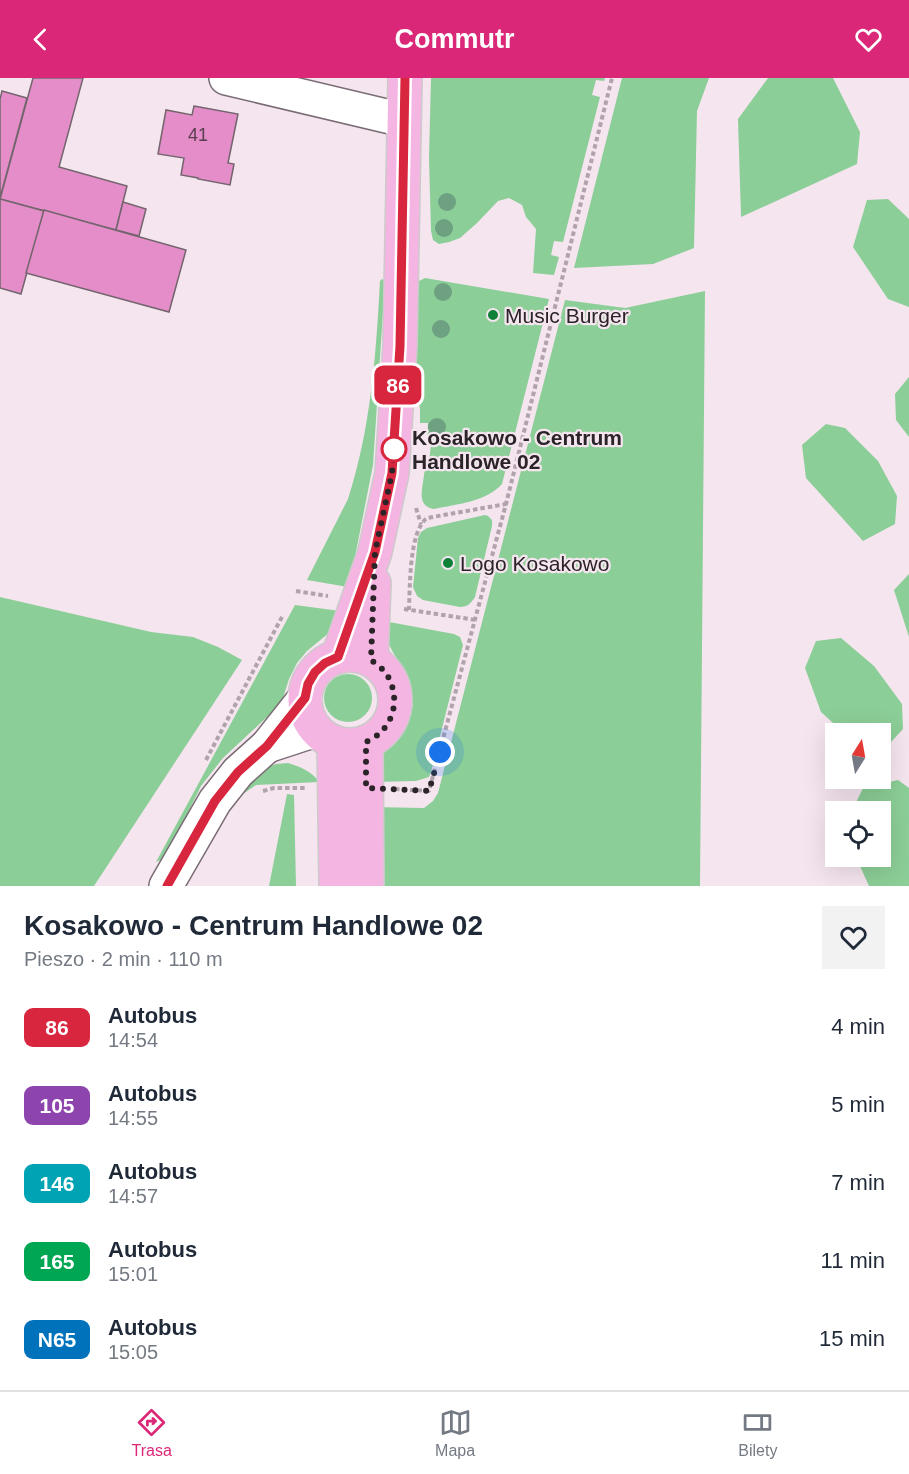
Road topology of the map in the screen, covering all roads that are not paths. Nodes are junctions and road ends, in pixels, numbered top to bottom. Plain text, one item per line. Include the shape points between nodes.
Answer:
1 (226, 78) edge
2 (405, 78) edge
3 (403, 120) junction
4 (375, 552) junction
5 (338, 657) junction
6 (371, 660) junction
7 (305, 698) junction
8 (325, 736) junction
9 (366, 742) junction
10 (267, 746) junction
11 (335, 788) junction
12 (166, 886) edge
13 (336, 886) edge
14 (367, 886) edge

1 - 3 street
2 - 3 main road
3 - 4 main road via 396,422 392,473
4 - 5 main road
4 - 6 main road
5 - 6 main road via 355,655
5 - 7 main road via 315,672
6 - 9 main road via 393,686 395,703 391,719
7 - 8 main road via 310,720
7 - 10 street
8 - 9 main road via 344,745
8 - 10 street
8 - 11 main road
9 - 11 main road
10 - 12 street via 238,772 215,801
11 - 13 main road
11 - 14 main road

